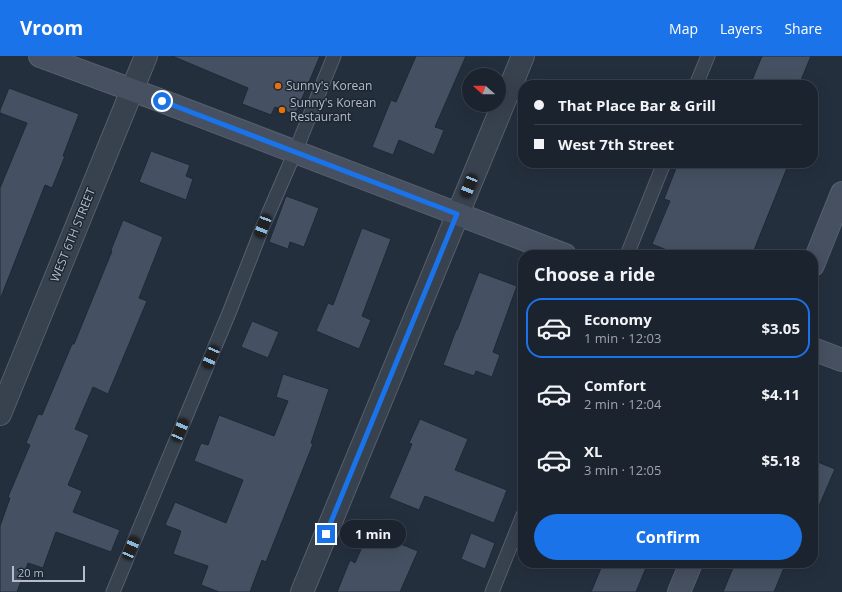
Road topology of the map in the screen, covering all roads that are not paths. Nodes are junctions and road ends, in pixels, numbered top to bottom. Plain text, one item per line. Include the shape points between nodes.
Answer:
1 (40, 56) edge
2 (146, 56) edge
3 (334, 56) edge
4 (523, 56) edge
5 (708, 56) edge
6 (698, 80) edge
7 (132, 91) junction
8 (295, 152) junction
9 (662, 168) edge
10 (842, 193) edge
11 (457, 214) junction
12 (552, 250) edge
13 (629, 250) edge
14 (818, 253) edge
15 (818, 351) edge
16 (842, 360) edge
17 (0, 414) edge
18 (518, 528) edge
19 (689, 568) edge
20 (113, 592) edge
21 (302, 592) edge
22 (492, 592) edge
23 (679, 592) edge

1 - 7 street
2 - 7 street, WEST 6TH STREET
3 - 8 lane
4 - 11 street
5 - 6 lane
7 - 8 street
7 - 17 street, WEST 6TH STREET
8 - 11 street
8 - 20 lane
9 - 13 lane
10 - 14 street
11 - 12 street
11 - 21 street
15 - 16 street
18 - 22 lane
19 - 23 street

